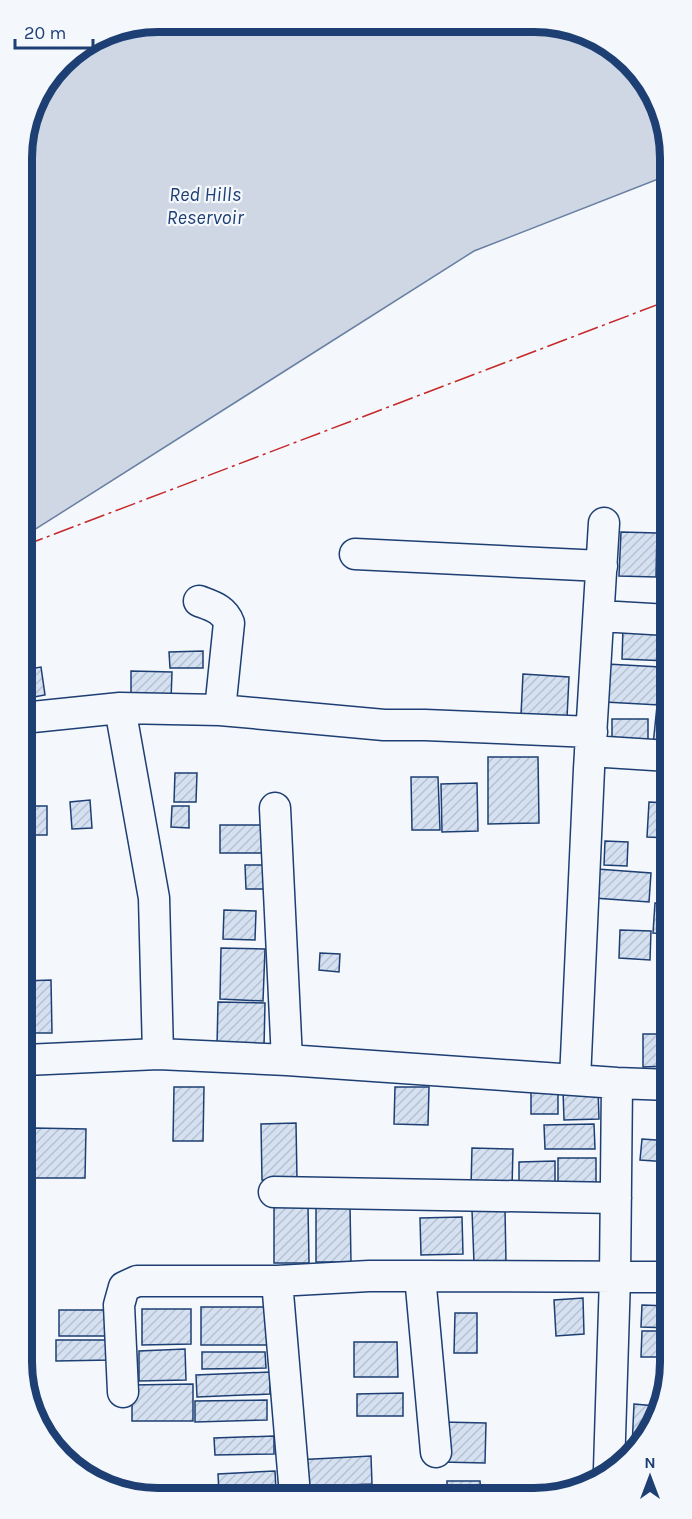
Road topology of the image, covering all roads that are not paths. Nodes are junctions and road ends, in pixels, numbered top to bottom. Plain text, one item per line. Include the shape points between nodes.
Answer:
1 (604, 523) dead end
2 (355, 554) dead end
3 (602, 566) junction
4 (199, 601) dead end
5 (600, 616) junction
6 (660, 620) edge
7 (120, 708) junction
8 (220, 710) junction
9 (32, 717) edge
10 (591, 742) junction
11 (660, 754) edge
12 (275, 808) dead end
13 (158, 1054) junction
14 (32, 1060) edge
15 (287, 1060) junction
16 (574, 1080) junction
17 (616, 1083) junction
18 (660, 1085) edge
19 (274, 1192) dead end
20 (616, 1197) junction
21 (420, 1276) junction
22 (615, 1277) junction
23 (660, 1277) edge
24 (277, 1281) junction
25 (123, 1392) dead end
26 (436, 1452) dead end
27 (609, 1463) edge
28 (294, 1488) edge

1 - 3 street
2 - 3 street
3 - 5 street
4 - 8 street via 216,607 229,623
5 - 6 street
5 - 10 street
7 - 8 street
7 - 9 street
7 - 13 street via 154,898
8 - 10 street
10 - 11 street
10 - 16 street
12 - 15 street
13 - 14 street
13 - 15 street
15 - 16 street
16 - 17 street
17 - 18 street
17 - 20 street
19 - 20 street
20 - 22 street
21 - 22 street
21 - 24 street
21 - 26 street
22 - 23 street
22 - 27 street
24 - 25 street via 137,1281 124,1287 120,1305
24 - 28 street

